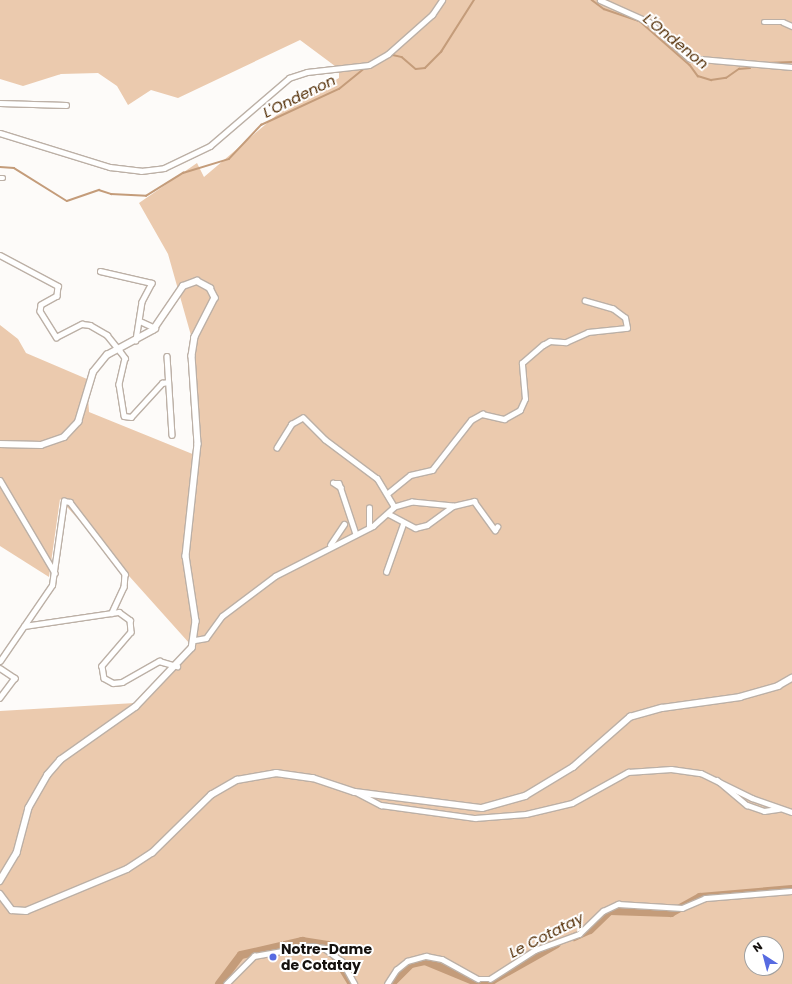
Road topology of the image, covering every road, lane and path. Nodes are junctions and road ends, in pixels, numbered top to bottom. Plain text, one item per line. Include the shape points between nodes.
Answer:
1 (442, 0) edge
2 (600, 0) edge
3 (764, 22) dead end
4 (792, 26) edge
5 (792, 67) edge
6 (0, 103) edge
7 (66, 105) dead end
8 (0, 133) edge
9 (0, 255) edge
10 (100, 271) dead end
11 (585, 301) dead end
12 (140, 322) junction
13 (155, 328) junction
14 (136, 341) junction
15 (118, 348) junction
16 (168, 356) dead end
17 (168, 382) junction
18 (172, 435) dead end
19 (0, 444) edge
20 (277, 448) dead end
21 (0, 480) edge
22 (341, 488) dead end
23 (388, 493) junction
24 (340, 503) dead end
25 (453, 506) junction
26 (347, 507) junction
27 (394, 507) junction
28 (369, 508) dead end
29 (389, 514) junction
30 (344, 524) dead end
31 (403, 524) junction
32 (497, 527) dead end
33 (369, 528) junction
34 (356, 534) junction
35 (329, 546) junction
36 (386, 572) dead end
37 (55, 573) junction
38 (112, 613) junction
39 (24, 626) junction
40 (195, 640) junction
41 (0, 661) edge
42 (178, 666) junction
43 (0, 668) edge
44 (792, 678) edge
45 (0, 698) edge
46 (716, 779) junction
47 (355, 792) junction
48 (779, 809) junction
49 (792, 812) edge
50 (0, 881) edge
51 (792, 891) edge
52 (0, 894) edge
53 (226, 984) edge
54 (356, 984) edge
55 (387, 984) edge

1 - 8 street via 432,15 388,54 369,65 308,72 289,78 210,146 164,168 141,171 110,167
2 - 5 street via 649,22 689,58
3 - 4 street via 783,22
6 - 7 street
9 - 15 street via 58,286 57,296 41,305 40,311 56,337 82,324 90,325 107,335
10 - 12 street via 152,283 142,302
11 - 23 street via 614,309 625,318 626,328 588,332 566,342 550,341 543,345 522,363 525,399 520,410 504,419 482,414 471,420 432,470 410,475
12 - 13 street
12 - 14 street
13 - 14 street
13 - 40 street via 183,286 197,281 210,288 215,298 195,337 192,356 198,444 186,556 196,621
14 - 15 street
15 - 17 street via 125,358 119,384 124,416 131,417 162,383
15 - 19 street via 107,355 93,372 78,422 64,437 41,445
16 - 17 street
17 - 18 street
20 - 23 street via 292,424 303,418 325,440 362,465
21 - 37 street
22 - 26 street
23 - 27 street
24 - 26 street
25 - 27 street via 412,502
25 - 31 street via 427,525 415,528
25 - 32 street via 474,501 495,530
26 - 34 street
27 - 29 street
28 - 33 street
29 - 31 street
29 - 33 street
30 - 35 street
31 - 36 street
33 - 34 street
34 - 35 street
35 - 40 street via 275,576 222,616 206,638
37 - 38 street via 64,501 70,502 125,574 124,587
37 - 39 street via 52,585
38 - 39 street
38 - 42 street via 125,614 132,626 127,638 102,666 101,672 108,682 122,682 159,661
39 - 41 street
40 - 42 street
42 - 50 street via 136,707 61,760 48,775 29,808 17,852
43 - 45 street via 15,678
44 - 47 street via 778,686 740,697 662,708 630,717 573,767 525,796 482,808
46 - 47 street via 701,773 671,769 628,772 572,803 526,814 475,818 382,805
46 - 48 street
46 - 48 street via 747,805 764,811
47 - 52 street via 313,778 276,773 237,780 211,795 152,853 127,869 26,910 12,910
48 - 49 street
51 - 55 street via 705,898 682,908 630,904 610,907 579,934 535,950 490,979 478,979 442,959 426,956 407,961 396,970
53 - 54 street via 254,956 310,946 324,948 337,956

